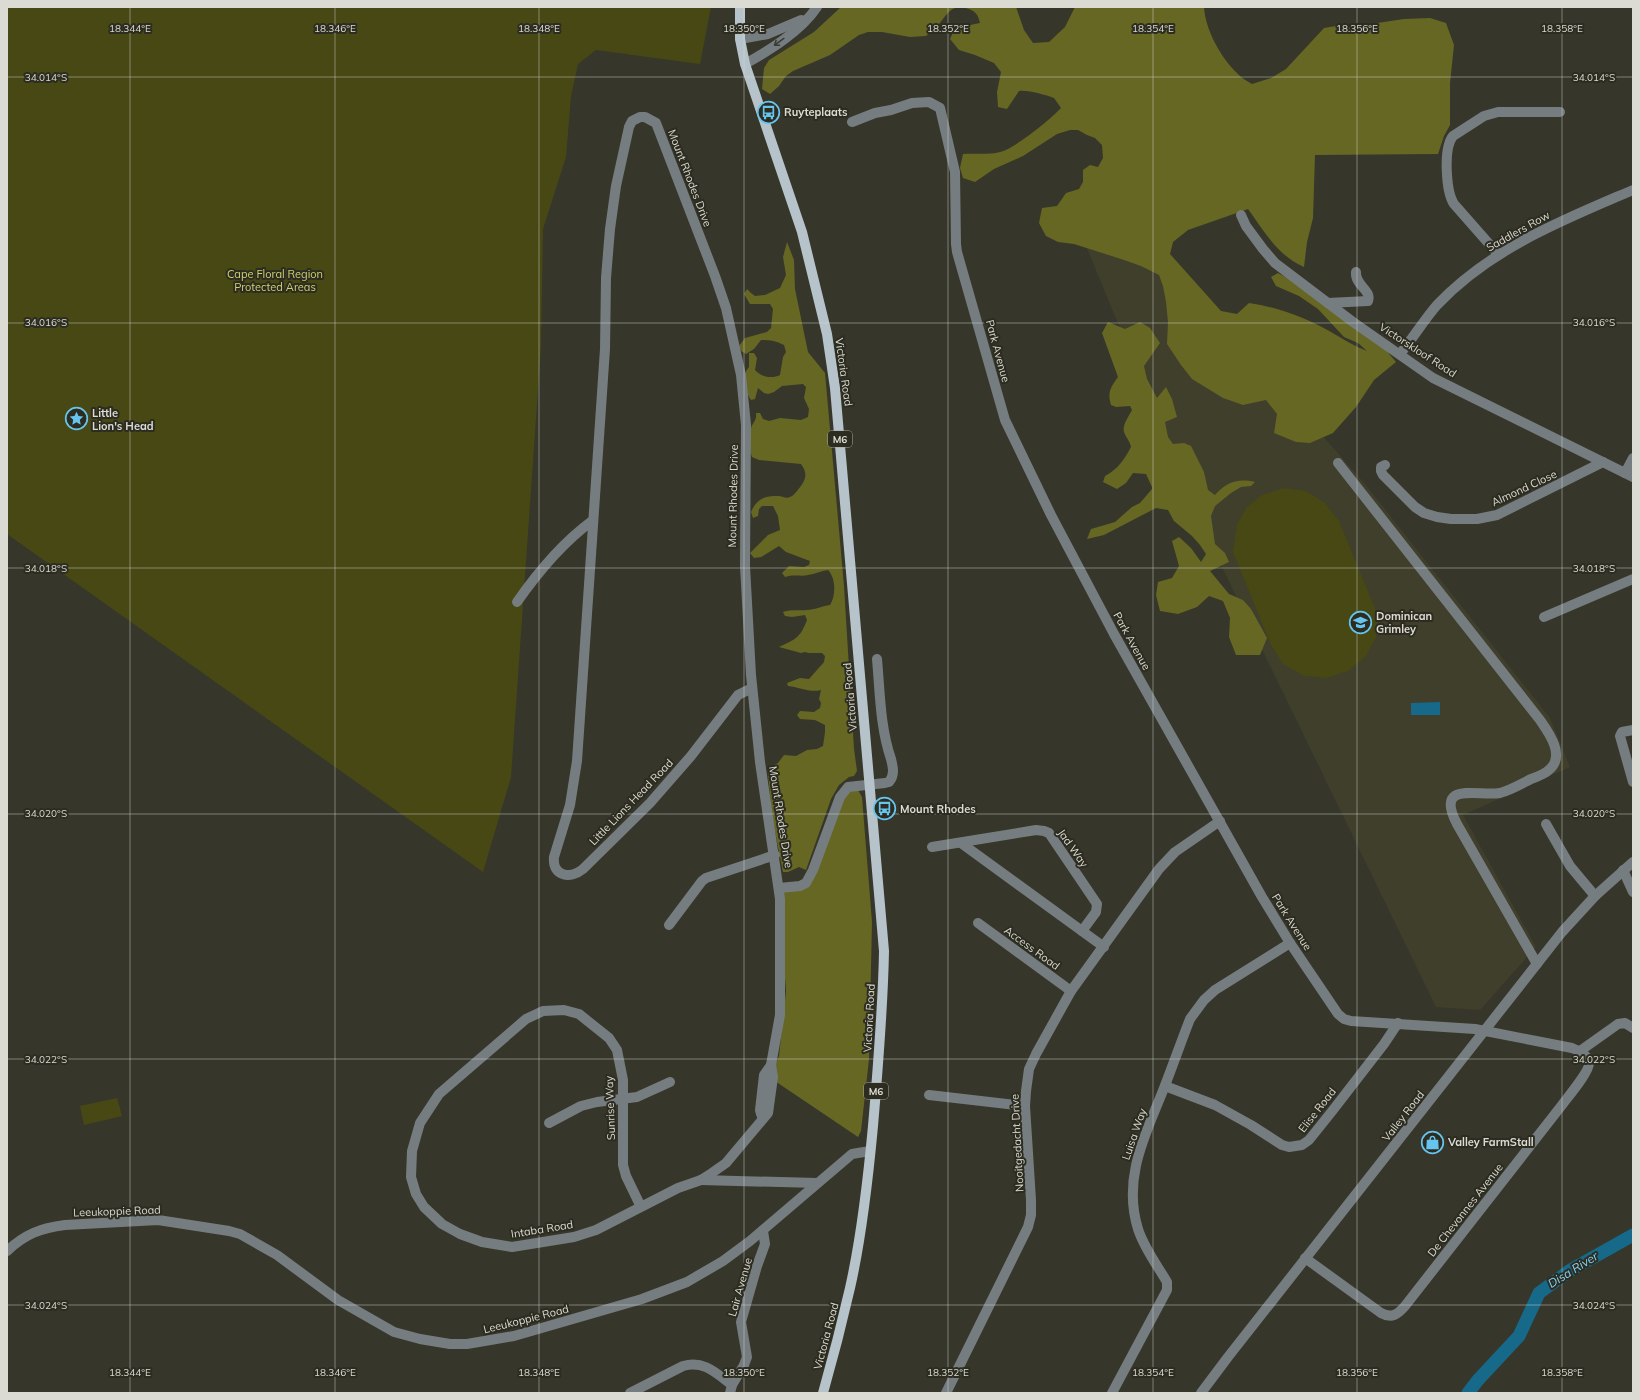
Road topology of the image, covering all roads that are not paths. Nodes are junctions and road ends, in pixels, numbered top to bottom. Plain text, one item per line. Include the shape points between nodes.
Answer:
1 (740, 7) edge
2 (817, 7) edge
3 (808, 17) junction
4 (740, 39) junction
5 (745, 64) junction
6 (1560, 112) dead end
7 (852, 122) dead end
8 (1633, 190) edge
9 (1242, 215) dead end
10 (1498, 254) junction
11 (1356, 272) dead end
12 (1328, 303) junction
13 (1400, 354) junction
14 (1633, 458) edge
15 (1603, 462) junction
16 (1338, 463) dead end
17 (1385, 465) dead end
18 (1629, 475) edge
19 (592, 522) junction
20 (1633, 579) edge
21 (516, 602) dead end
22 (1544, 617) dead end
23 (878, 660) dead end
24 (752, 688) junction
25 (1633, 730) edge
26 (1633, 782) edge
27 (870, 785) junction
28 (1220, 821) junction
29 (1546, 824) dead end
30 (961, 843) junction
31 (932, 847) dead end
32 (775, 855) junction
33 (554, 862) joint
34 (1633, 862) edge
35 (1623, 870) junction
36 (780, 888) junction
37 (1633, 892) edge
38 (1595, 896) junction
39 (978, 923) dead end
40 (669, 925) dead end
41 (1082, 931) junction
42 (1290, 943) junction
43 (1104, 947) junction
44 (1537, 964) junction
45 (1071, 991) junction
46 (1398, 1023) junction
47 (1633, 1028) edge
48 (1484, 1031) junction
49 (1580, 1051) junction
50 (484, 1056) joint
51 (771, 1065) joint
52 (670, 1082) dead end
53 (1165, 1086) junction
54 (929, 1095) dead end
55 (624, 1099) junction
56 (1025, 1106) junction
57 (549, 1123) dead end
58 (870, 1151) junction
59 (701, 1180) junction
60 (817, 1183) junction
61 (641, 1207) junction
62 (763, 1231) junction
63 (7, 1251) edge
64 (1305, 1258) junction
65 (731, 1389) edge
66 (630, 1393) edge
67 (823, 1393) edge
68 (946, 1393) edge
69 (1112, 1393) edge
70 (1201, 1393) edge

1 - 4 main road, Victoria Road / M6
2 - 3 street
3 - 4 street via 768,34
3 -> 5 street via 782,41
4 - 5 main road, Victoria Road / M6
5 - 27 main road, Victoria Road / M6 via 802,232 827,334 835,388
6 - 10 street via 1489,113 1452,136 1449,142 1450,198
7 - 28 street, Park Avenue via 912,103 929,102 940,108 955,172 957,252 1005,420 1110,627
8 - 10 street, Saddlers Row via 1566,218
9 - 12 street, Victorskloof Road via 1246,226 1272,260
10 - 13 street, Saddlers Row via 1438,305
11 - 12 street via 1357,281 1369,296 1368,301
12 - 13 street, Victorskloof Road
13 - 15 street, Victorskloof Road via 1439,381
14 - 18 street
15 - 17 street, Almond Close via 1497,515 1477,519 1451,519 1424,513 1383,475 1381,467
15 - 18 street, Victorskloof Road
16 - 44 street via 1540,720 1554,744 1556,760 1549,770 1500,792 1461,792 1455,796 1450,808
19 - 21 street via 568,540
19 - 24 street, Mount Rhodes Drive via 604,365 610,229 616,186 630,127 632,121 645,117 656,124 715,276 726,308 741,375 746,425 745,566
19 - 33 street, Mount Rhodes Drive via 577,761 570,805
20 - 22 street
23 - 27 street via 885,740 893,766 893,775 891,786
24 - 32 street, Mount Rhodes Drive via 760,762
24 - 33 street, Little Lions Head Road via 738,695 691,756 650,803 583,869 570,876 557,870
25 - 26 street via 1622,732 1620,736
27 - 36 street via 848,787 843,792 806,883
27 - 58 main road, Victoria Road / M6 via 884,951 883,1003
28 - 42 street, Park Avenue
28 - 43 street, Nooitgedacht Drive via 1168,858
29 - 38 street via 1570,866
30 - 31 street, Jad Way
30 - 41 street
30 - 41 street, Jad Way via 1036,830 1049,834 1097,904 1096,912
32 - 36 street, Mount Rhodes Drive
32 - 40 street via 706,878
34 - 35 street, Valley Road
35 - 37 street
35 - 38 street, Valley Road
36 - 51 street, Mount Rhodes Drive via 780,1015
38 - 44 street, Valley Road
39 - 45 street, Access Road
41 - 43 street
42 - 46 street, Park Avenue via 1342,1018 1351,1021
42 - 53 street, Luisa Way via 1215,990 1204,1000 1190,1019
43 - 45 street, Nooitgedacht Drive
44 - 48 street, Valley Road
45 - 56 street, Nooitgedacht Drive via 1029,1069
46 - 48 street, Park Avenue
46 - 53 street, Elise Road via 1333,1110 1302,1145 1282,1145 1215,1105
47 - 49 street via 1625,1023 1618,1024
48 - 49 street
48 - 64 street, Valley Road
49 - 64 street, De Chevonnes Avenue via 1589,1063 1582,1078 1398,1313 1386,1316
50 - 55 street, Sunrise Way via 526,1019 543,1011 564,1010 579,1014 609,1038 616,1050 623,1080
50 - 61 street, Intaba Road via 439,1094 420,1123 412,1151 411,1177 416,1194 424,1207 442,1224 460,1234 482,1242 512,1247 574,1237 596,1230
51 - 59 street, Intaba Road via 764,1075 760,1110 763,1118 726,1163
52 - 55 street via 652,1091
53 - 69 street, Luisa Way via 1138,1152 1133,1201 1138,1230 1167,1282 1167,1290
54 - 56 street
55 - 57 street via 581,1106
55 - 61 street, Sunrise Way via 624,1165 626,1176
56 - 68 street, Nooitgedacht Drive via 1031,1200 1028,1227
58 - 60 street, Leeukoppie Road via 852,1154
58 - 67 main road, Victoria Road / M6 via 851,1286
59 - 60 street, Intaba Road
59 - 61 street, Intaba Road via 678,1188
60 - 62 street, Leeukoppie Road
62 - 63 street, Leeukoppie Road via 723,1261 661,1293 514,1336 467,1344 450,1344 394,1332 338,1300 261,1245 229,1231 158,1220 65,1225 50,1227 23,1237
62 - 65 street, Lair Avenue via 765,1244 741,1322 747,1357
64 - 70 street, Valley Road
65 - 66 street via 704,1366 689,1364

